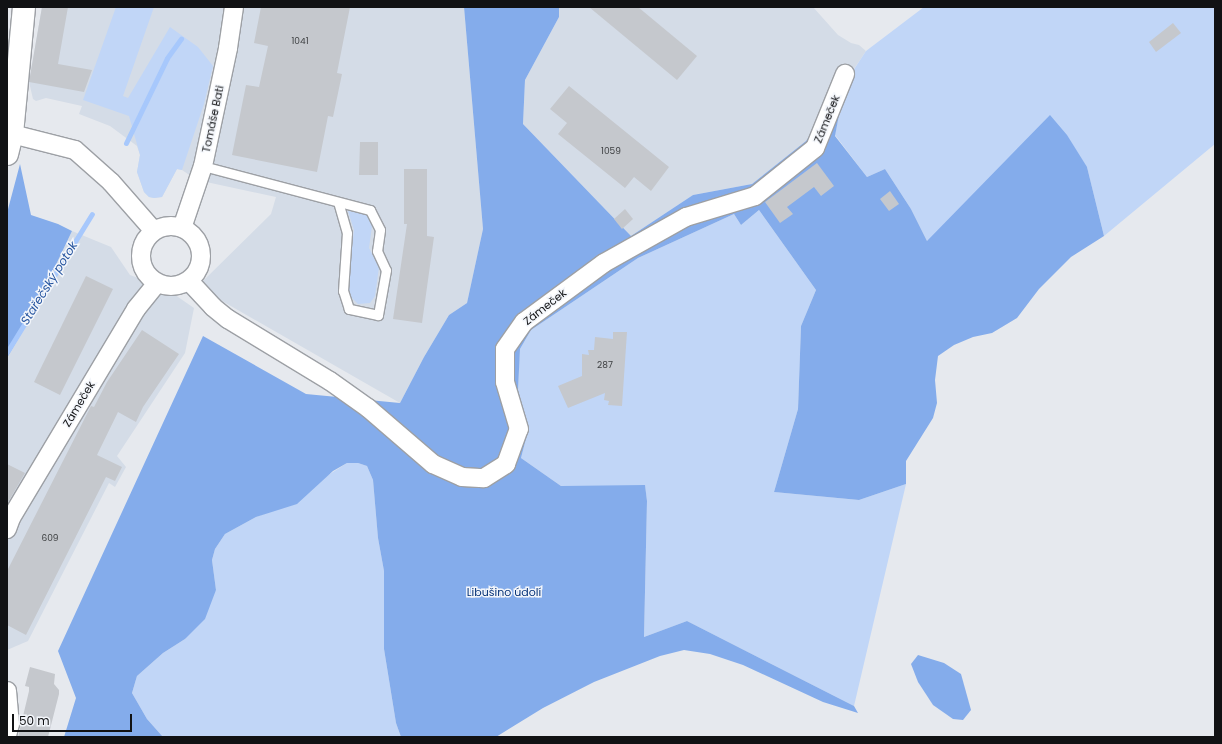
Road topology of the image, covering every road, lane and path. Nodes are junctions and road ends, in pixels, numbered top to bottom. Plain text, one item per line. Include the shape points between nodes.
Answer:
1 (24, 7) edge
2 (234, 7) edge
3 (13, 63) edge
4 (845, 74) dead end
5 (9, 144) edge
6 (203, 166) junction
7 (338, 202) junction
8 (182, 228) junction
9 (154, 231) junction
10 (189, 281) junction
11 (157, 283) junction
12 (7, 529) edge
13 (7, 691) edge
14 (7, 735) edge

1 - 3 main road
2 - 6 street, Tomáše Bati
3 - 5 main road
4 - 10 street, Zámeček via 815,148 755,196 686,218 604,264 524,322 505,349 504,382 519,429 506,464 484,478 462,478 433,464 368,408 330,381 228,319
5 - 9 street via 75,150 111,182
6 - 7 lane
6 - 8 street, Tomáše Bati
7 - 7 lane via 370,210 380,230 377,251 386,270 378,315 348,309 343,291 347,233
8 - 9 street via 172,226
8 - 10 street via 198,241 201,251 198,271
9 - 11 street via 142,248 141,258 143,268
10 - 11 street via 174,287
11 - 12 street, Zámeček via 136,309 11,518
13 - 14 street via 10,724

